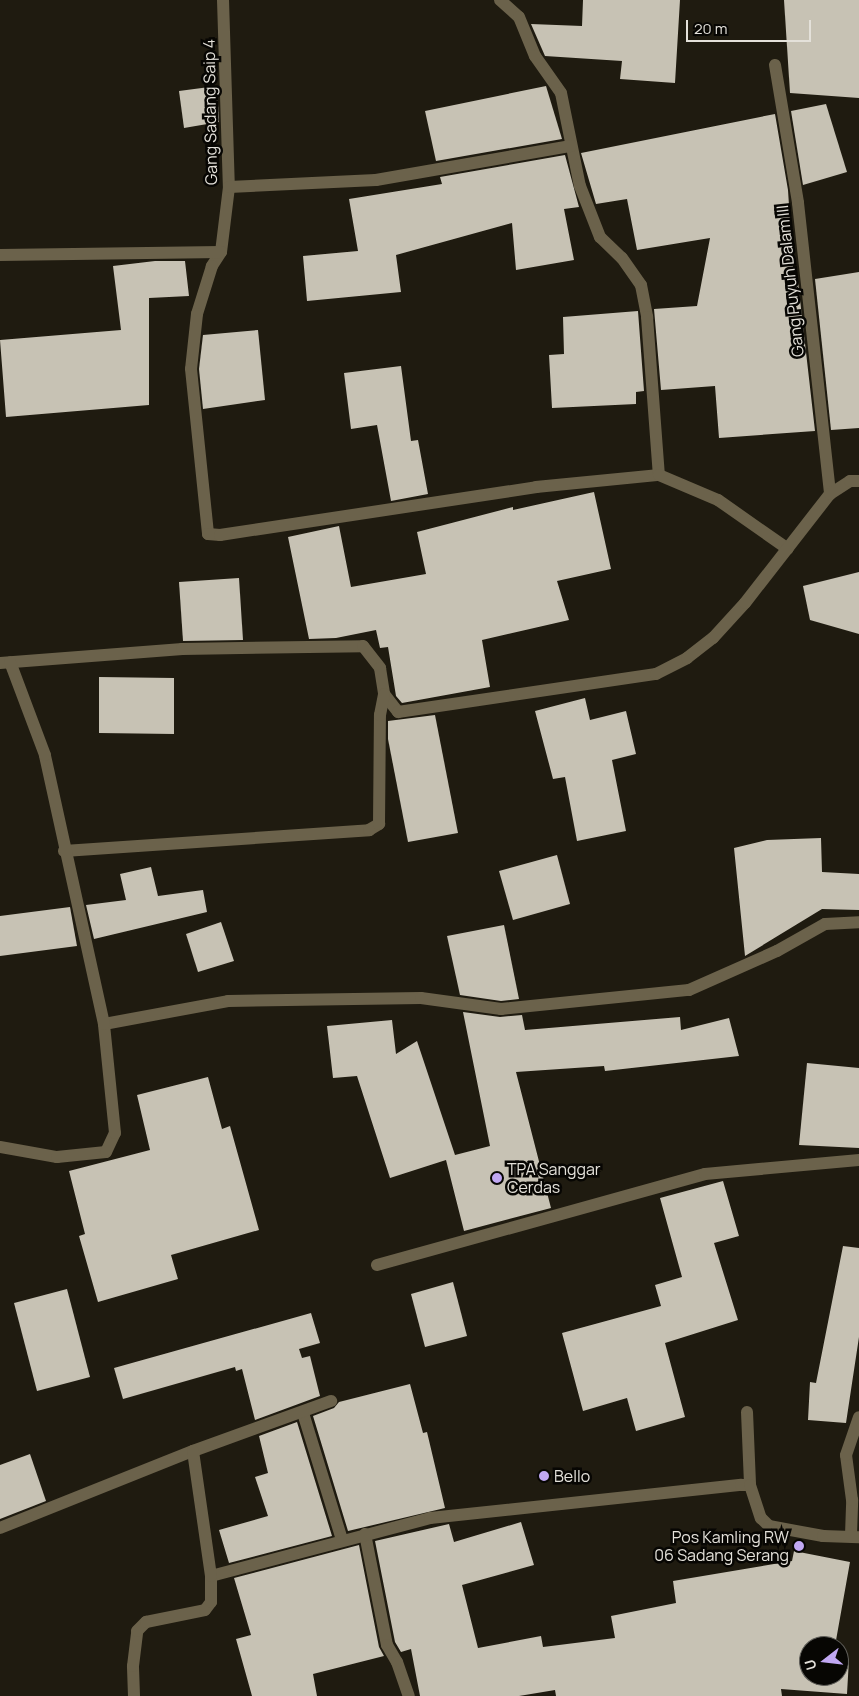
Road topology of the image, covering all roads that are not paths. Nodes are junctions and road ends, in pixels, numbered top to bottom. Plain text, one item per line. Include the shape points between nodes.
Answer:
1 (223, 0) edge
2 (500, 0) edge
3 (775, 65) dead end
4 (571, 146) junction
5 (229, 187) junction
6 (221, 252) junction
7 (0, 255) edge
8 (659, 475) junction
9 (859, 481) edge
10 (830, 494) junction
11 (788, 549) junction
12 (5, 662) edge
13 (384, 694) junction
14 (64, 851) junction
15 (859, 922) edge
16 (104, 1024) junction
17 (0, 1147) edge
18 (859, 1160) edge
19 (376, 1265) dead end
20 (331, 1401) dead end
21 (747, 1412) dead end
22 (303, 1413) junction
23 (859, 1418) edge
24 (193, 1451) junction
25 (750, 1485) junction
26 (0, 1528) edge
27 (365, 1534) junction
28 (855, 1536) edge
29 (342, 1540) junction
30 (211, 1576) junction
31 (134, 1696) edge
32 (409, 1696) edge

1 - 5 street, Gang Sadang Saip 4
2 - 4 street via 519,17 535,56 561,93
3 - 10 street, Gang Puyuh Dalam III via 798,203
4 - 5 street via 376,180
4 - 8 street via 580,186 600,237 622,258 641,285 647,317
5 - 6 street, Gang Sadang Saip 4
6 - 7 street
6 - 8 street, Gang Sadang Saip 4 via 212,266 197,314 191,369 208,534 220,535 536,487
8 - 11 street via 718,500
9 - 10 street via 850,481
10 - 11 street
11 - 13 street via 713,638 687,658 656,674 398,712
12 - 13 street via 182,649 363,646 380,668
12 - 14 street via 45,755
13 - 14 street via 380,715 378,824 369,830
14 - 16 street
15 - 16 street via 826,924 777,952 689,990 501,1009 421,998 228,1001
16 - 17 street via 115,1133 106,1152 57,1157
18 - 19 street via 705,1174
20 - 22 street
21 - 25 street
22 - 24 street
22 - 29 street
23 - 28 street via 846,1455
24 - 26 street
24 - 30 street
25 - 27 street via 430,1518
25 - 28 street via 762,1518 769,1526 823,1536
27 - 29 street
27 - 32 street via 387,1645
29 - 30 street
30 - 31 street via 211,1602 205,1610 146,1622 137,1630

